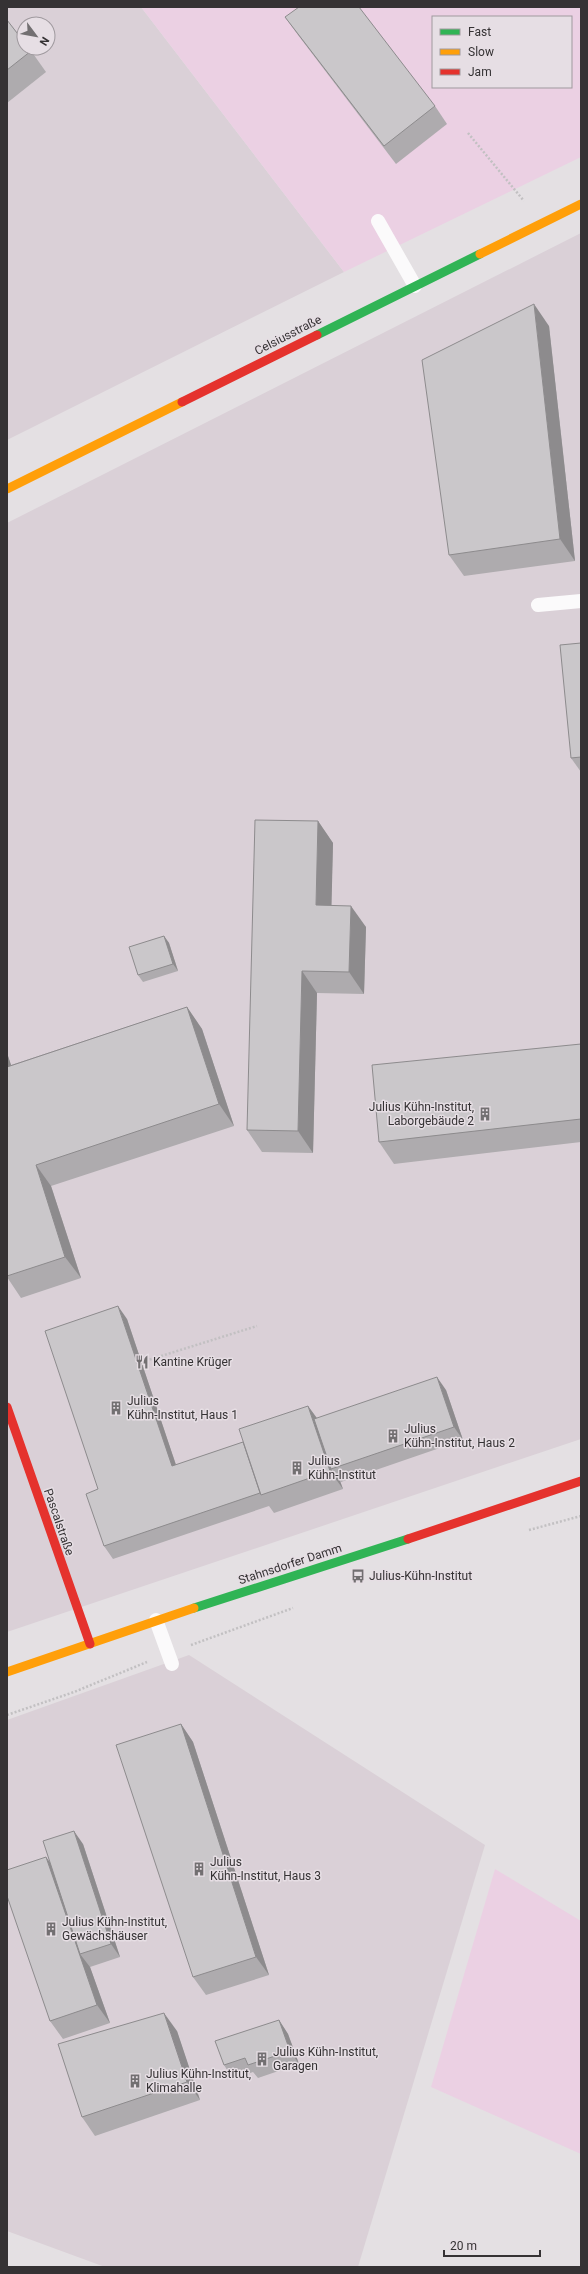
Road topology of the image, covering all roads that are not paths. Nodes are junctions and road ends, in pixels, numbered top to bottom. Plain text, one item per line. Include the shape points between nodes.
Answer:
1 (581, 204) edge
2 (378, 221) dead end
3 (415, 286) junction
4 (7, 489) edge
5 (581, 601) edge
6 (538, 605) dead end
7 (7, 1407) edge
8 (581, 1481) edge
9 (156, 1620) junction
10 (90, 1644) junction
11 (170, 1658) road end
12 (7, 1672) edge

1 - 3 street, Celsiusstraße
2 - 3 lane
3 - 4 street, Celsiusstraße
5 - 6 lane
7 - 10 street, Pascalstraße
8 - 9 street, Stahnsdorfer Damm
9 - 10 street, Stahnsdorfer Damm
9 - 11 lane
10 - 12 street, Stahnsdorfer Damm

